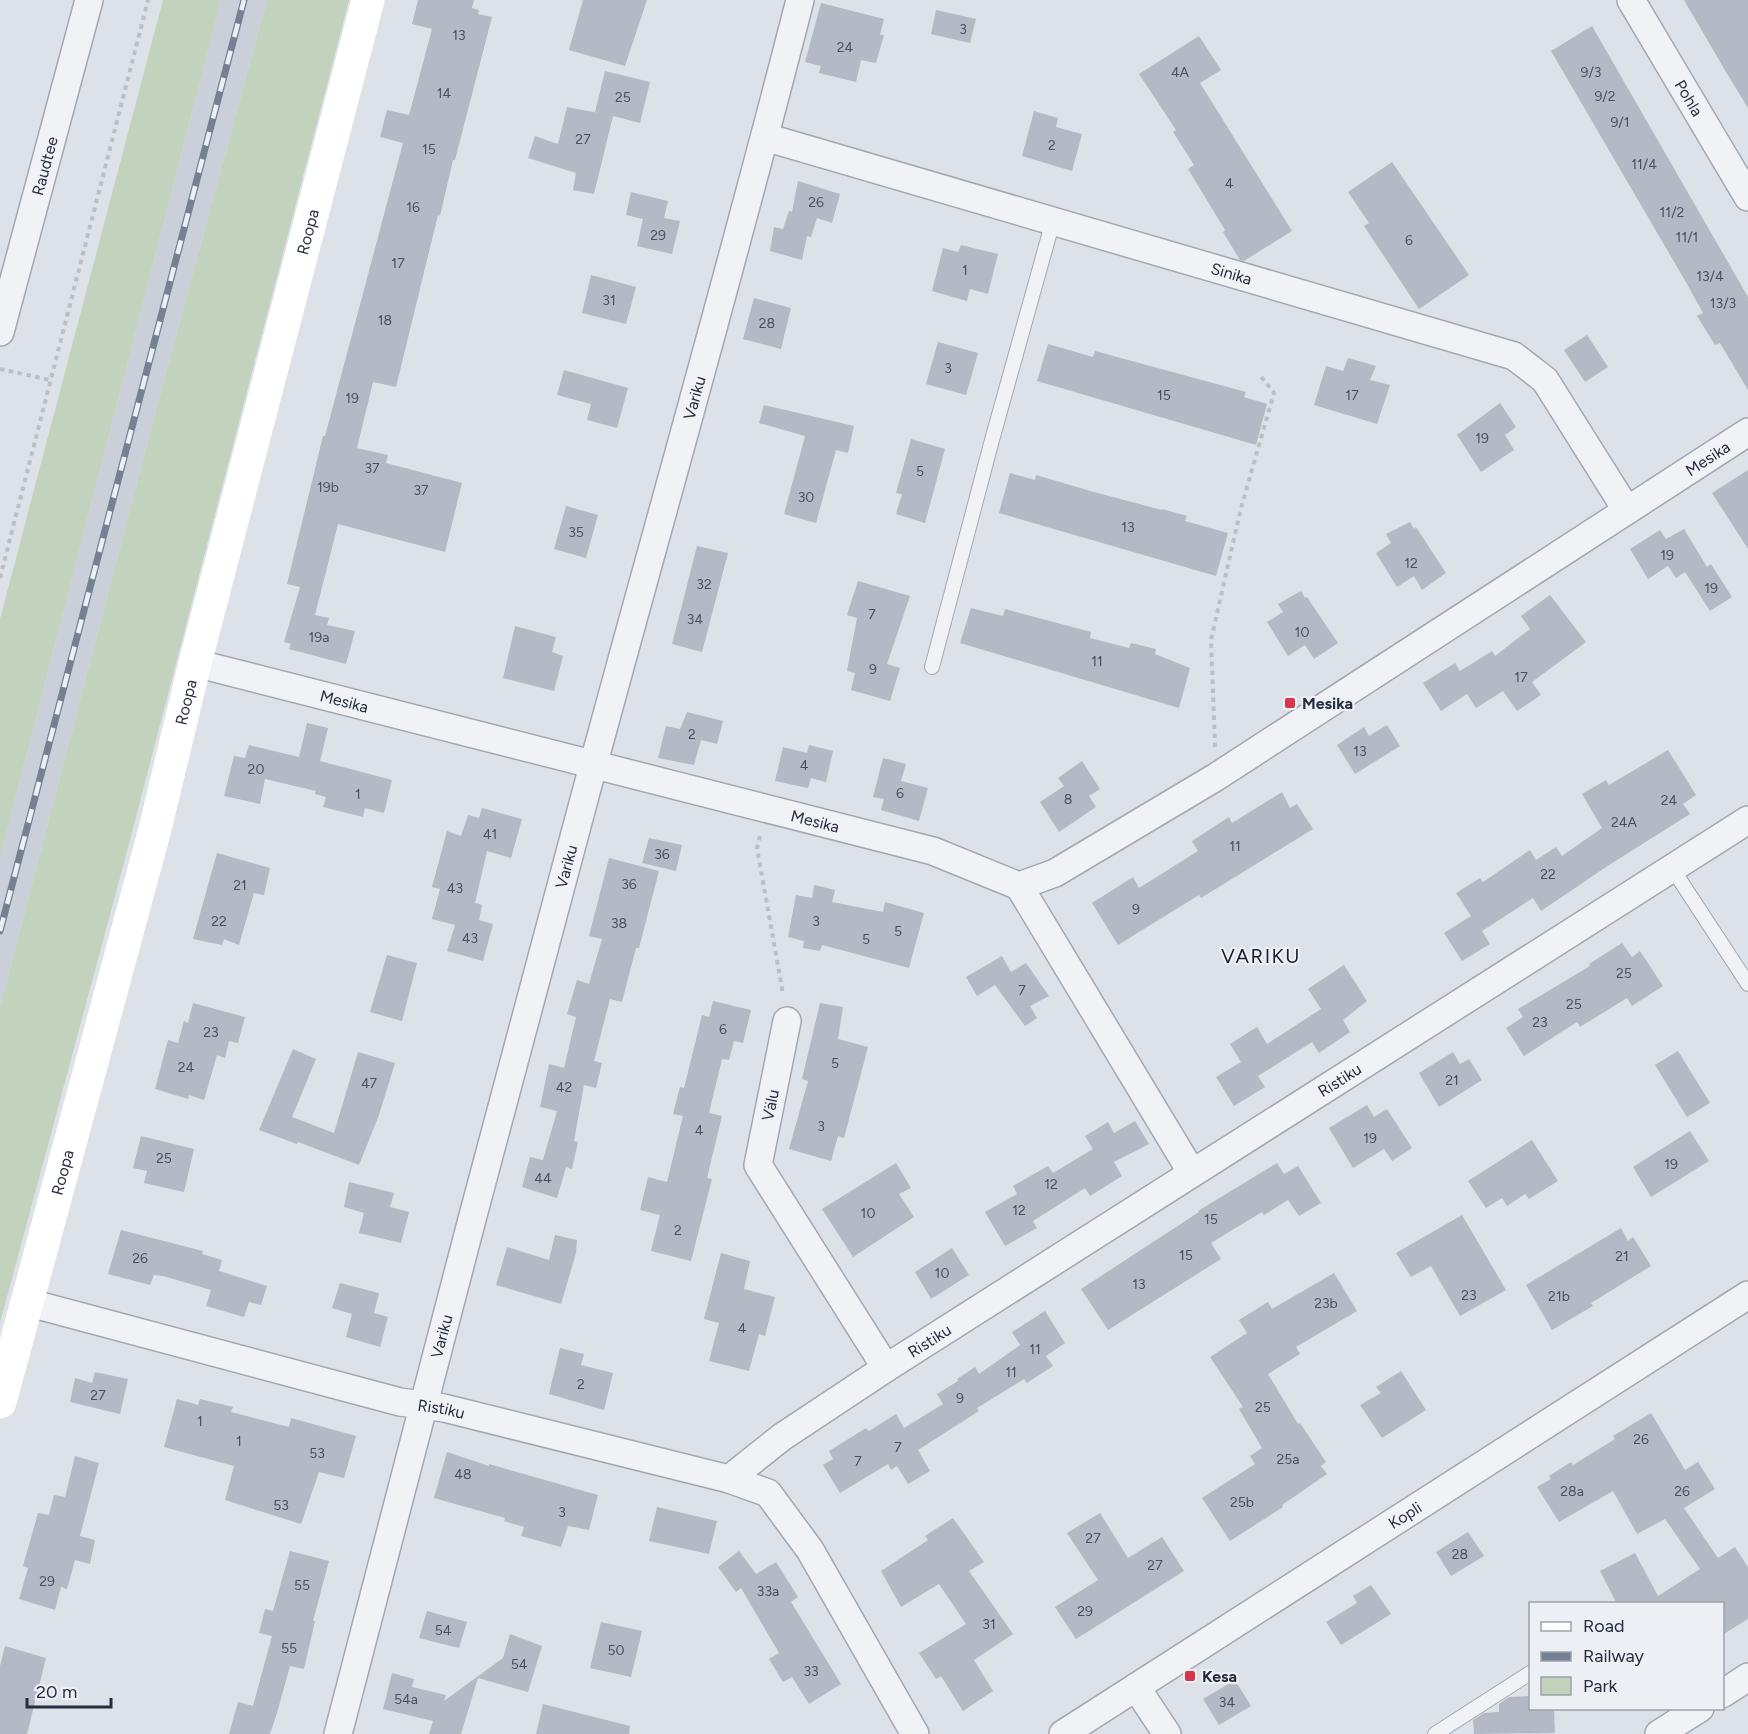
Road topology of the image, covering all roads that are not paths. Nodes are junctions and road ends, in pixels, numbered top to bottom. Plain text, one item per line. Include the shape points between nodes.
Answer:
1 (89, 0) edge
2 (368, 0) edge
3 (800, 0) edge
4 (1631, 0) edge
5 (765, 137) junction
6 (1748, 197) edge
7 (1053, 221) junction
8 (0, 332) edge
9 (1748, 432) edge
10 (1626, 509) junction
11 (195, 663) junction
12 (932, 667) dead end
13 (593, 765) junction
14 (1748, 820) edge
15 (1672, 868) junction
16 (1019, 886) junction
17 (1748, 984) edge
18 (788, 1021) road end
19 (1192, 1173) junction
20 (1748, 1294) edge
21 (26, 1302) junction
22 (886, 1368) junction
23 (0, 1402) edge
24 (422, 1405) junction
25 (729, 1479) junction
26 (1529, 1674) edge
27 (1748, 1677) edge
28 (1136, 1687) junction
29 (1724, 1693) edge
30 (1697, 1710) edge
31 (338, 1734) edge
32 (915, 1734) edge
33 (1063, 1734) edge
34 (1167, 1734) edge
35 (1435, 1734) edge
36 (1659, 1734) edge

1 - 8 street, Raudtee
2 - 11 street, Roopa
3 - 5 street, Variku
4 - 6 street, Pohla
5 - 7 street, Sinika
5 - 13 street, Variku
7 - 10 street, Sinika via 1514,356 1545,380
7 - 12 lane
9 - 10 street, Mesika
10 - 16 street, Mesika via 1216,777 1055,873
11 - 13 street, Mesika
11 - 21 street, Roopa
13 - 16 street, Mesika via 933,851
13 - 24 street, Variku
14 - 15 street, Ristiku
15 - 17 lane
15 - 19 street, Ristiku
16 - 19 street
18 - 22 street, Välu via 758,1166
19 - 22 street, Ristiku
20 - 28 street, Kopli
21 - 23 street, Roopa
21 - 24 street, Ristiku
22 - 25 street, Ristiku via 782,1437
24 - 25 street, Ristiku
24 - 31 street, Variku
25 - 32 street via 768,1493 810,1550
26 - 35 lane
27 - 29 street
28 - 33 street, Kopli
28 - 34 street
30 - 36 street

